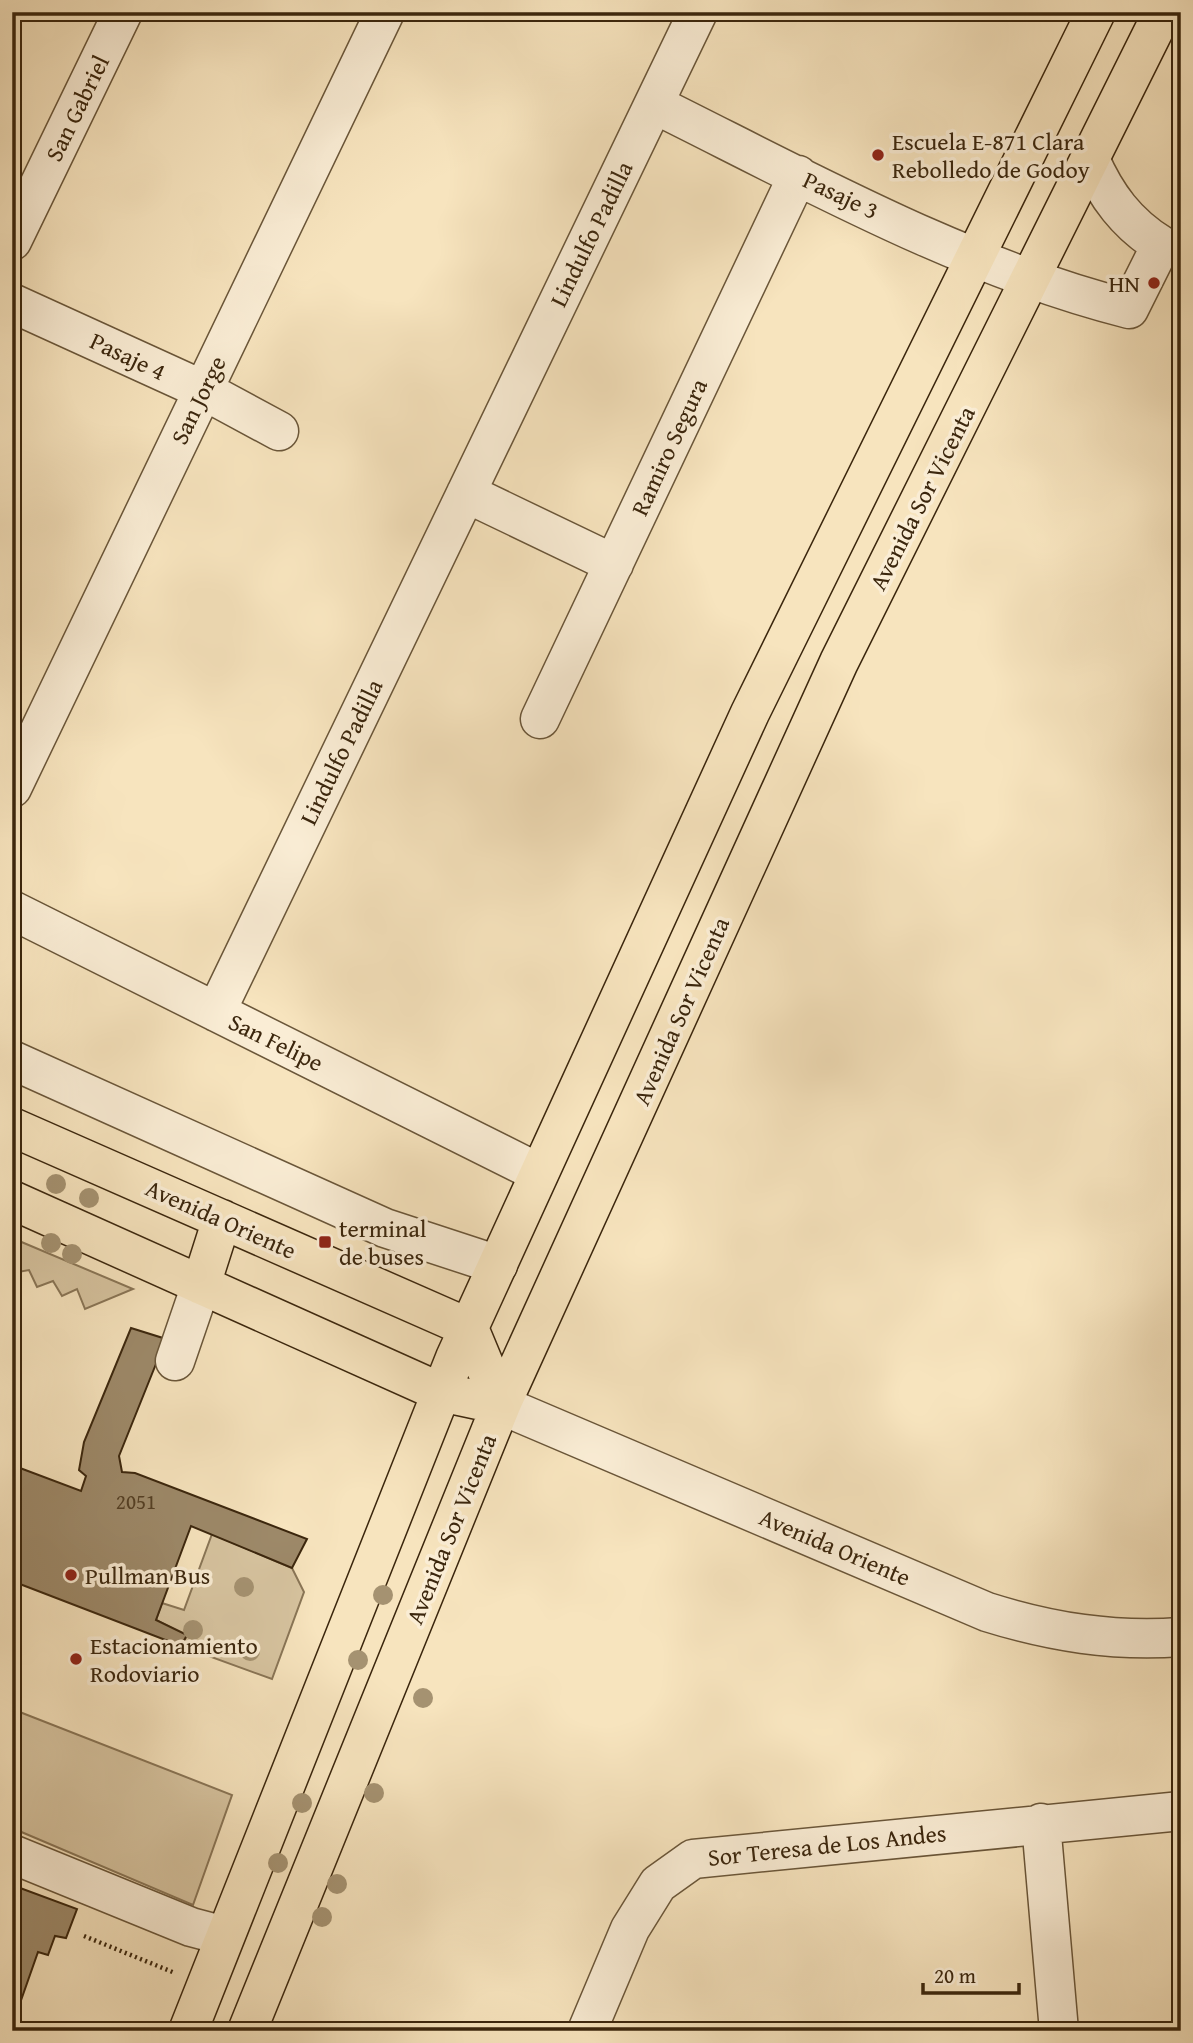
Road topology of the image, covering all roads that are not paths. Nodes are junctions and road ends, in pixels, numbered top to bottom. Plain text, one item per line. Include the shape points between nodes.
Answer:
1 (123, 12) edge
2 (385, 12) edge
3 (698, 12) edge
4 (1096, 12) edge
5 (1163, 12) edge
6 (654, 104) junction
7 (1090, 159) junction
8 (798, 175) junction
9 (12, 241) edge
10 (975, 258) junction
11 (1030, 280) junction
12 (12, 303) edge
13 (203, 390) junction
14 (279, 431) dead end
15 (466, 493) junction
16 (614, 564) junction
17 (540, 719) dead end
18 (12, 788) edge
19 (12, 911) edge
20 (216, 1012) junction
21 (12, 1060) edge
22 (12, 1127) edge
23 (539, 1173) junction
24 (12, 1200) edge
25 (222, 1219) junction
26 (498, 1265) junction
27 (201, 1285) junction
28 (469, 1328) junction
29 (175, 1361) dead end
30 (440, 1392) junction
31 (501, 1405) junction
32 (1181, 1637) edge
33 (1181, 1811) edge
34 (1041, 1823) junction
35 (12, 1854) edge
36 (225, 1936) junction
37 (253, 2014) edge
38 (188, 2031) edge
39 (587, 2031) edge
40 (1059, 2031) edge

1 - 9 street, San Gabriel
2 - 13 street, San Jorge
3 - 6 street, Lindulfo Padilla
4 - 10 main road
5 - 7 main road, Avenida Sor Vicenta
6 - 8 street, Pasaje 3
6 - 15 street, Lindulfo Padilla
7 - 11 main road, Avenida Sor Vicenta
7 - 11 street, Pasaje 3 via 1115,205 1161,245 1129,309
8 - 10 street, Pasaje 3
8 - 16 street, Ramiro Segura
10 - 11 street, Pasaje 3
10 - 23 main road via 756,701
11 - 31 main road, Avenida Sor Vicenta via 839,662
12 - 13 street, Pasaje 4
13 - 14 street, Pasaje 4
13 - 18 street, San Jorge
15 - 16 street
15 - 20 street, Lindulfo Padilla
16 - 17 street, Ramiro Segura
19 - 20 street, San Felipe
20 - 23 street, San Felipe
21 - 26 street via 385,1228
22 - 25 main road, Avenida Oriente
23 - 26 main road
24 - 27 main road, Avenida Oriente
25 - 27 main road
25 - 28 main road, Avenida Oriente
26 - 28 main road
27 - 29 street
27 - 30 main road, Avenida Oriente
28 - 30 main road
28 - 31 main road
30 - 31 main road, Avenida Oriente
30 - 36 main road
31 - 32 street, Avenida Oriente via 987,1612 1027,1625 1109,1639
31 - 37 main road, Avenida Sor Vicenta
33 - 34 street, Sor Teresa de Los Andes
34 - 39 street, Sor Teresa de Los Andes via 692,1859 658,1884 629,1929
34 - 40 street
35 - 36 street via 191,1927
36 - 37 main road via 248,1961
36 - 38 main road

